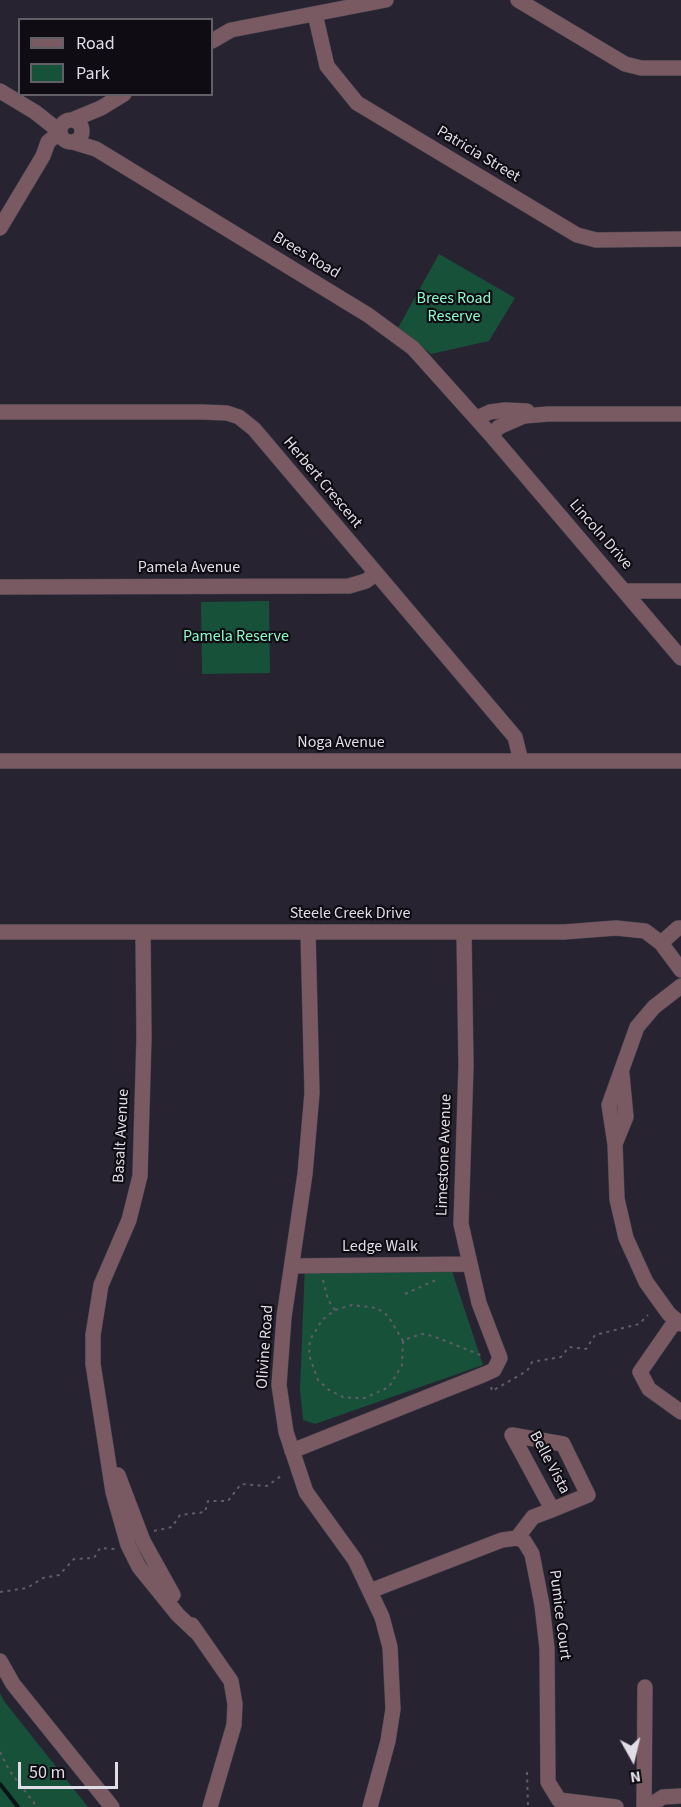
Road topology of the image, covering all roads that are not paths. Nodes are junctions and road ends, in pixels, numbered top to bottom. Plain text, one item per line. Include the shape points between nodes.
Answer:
1 (386, 0) edge
2 (518, 0) edge
3 (315, 14) junction
4 (213, 40) edge
5 (681, 68) edge
6 (0, 90) edge
7 (121, 96) edge
8 (70, 131) junction
9 (0, 228) edge
10 (681, 239) edge
11 (0, 412) edge
12 (548, 414) junction
13 (681, 414) edge
14 (477, 418) junction
15 (491, 435) junction
16 (375, 574) junction
17 (0, 586) edge
18 (624, 591) junction
19 (681, 591) edge
20 (681, 658) edge
21 (0, 761) edge
22 (521, 761) junction
23 (681, 761) edge
24 (681, 928) edge
25 (0, 932) edge
26 (308, 932) junction
27 (143, 933) junction
28 (464, 933) junction
29 (661, 944) junction
30 (681, 970) edge
31 (681, 986) edge
32 (468, 1264) junction
33 (292, 1266) junction
34 (679, 1322) edge
35 (681, 1412) edge
36 (292, 1451) junction
37 (552, 1509) junction
38 (517, 1538) junction
39 (370, 1591) junction
40 (0, 1661) edge
41 (645, 1687) dead end
42 (681, 1796) edge
43 (112, 1807) edge
44 (210, 1807) edge
45 (370, 1807) edge
46 (616, 1807) edge
47 (645, 1807) edge

1 - 3 street
2 - 5 street via 624,64
3 - 4 street via 231,30
3 - 10 street, Patricia Street via 327,66 357,103 577,235 596,240
6 - 8 street, Brees Road
7 - 8 street
8 - 9 street via 43,156
8 - 14 street, Brees Road via 381,323 423,357
11 - 16 street, Herbert Crescent via 202,412 238,417 254,429
12 - 13 street
12 - 14 street via 505,410
12 - 15 street via 511,420
14 - 15 street, Lincoln Drive
15 - 18 street, Lincoln Drive
16 - 17 street, Pamela Avenue via 348,586
16 - 22 street, Herbert Crescent via 514,737
18 - 19 street
18 - 20 street, Lincoln Drive
21 - 22 street, Noga Avenue
22 - 23 street, Noga Avenue
24 - 29 street
25 - 27 street, Steele Creek Drive
26 - 27 street, Steele Creek Drive
26 - 28 street, Steele Creek Drive
26 - 33 street, Olivine Road via 312,1093
27 - 44 street, Basalt Avenue via 140,1176 129,1220 101,1285 93,1335 94,1372 106,1441 143,1541 196,1632 231,1681 234,1725
28 - 29 street, Steele Creek Drive via 616,928 645,931
28 - 32 street, Limestone Avenue via 466,1066 460,1206
29 - 30 street, Steele Creek Drive
31 - 34 street via 654,1007 637,1027 609,1106 615,1144 616,1199 626,1238 646,1282
32 - 33 street, Ledge Walk
32 - 36 street, Limestone Avenue via 499,1350 494,1370
33 - 36 street, Olivine Road via 279,1385
34 - 35 street via 640,1372 650,1389
36 - 39 street, Olivine Road via 306,1492 355,1560
37 - 37 street, Belle Vista via 588,1495 563,1444 512,1435
37 - 38 street, Belle Vista via 533,1517
38 - 39 street
38 - 46 street, Pumice Court via 524,1541 532,1554 542,1605 547,1648 548,1782 560,1800
39 - 45 street, Olivine Road via 382,1617 393,1680 388,1741
40 - 43 street via 13,1684
41 - 47 street
42 - 47 street via 663,1797

